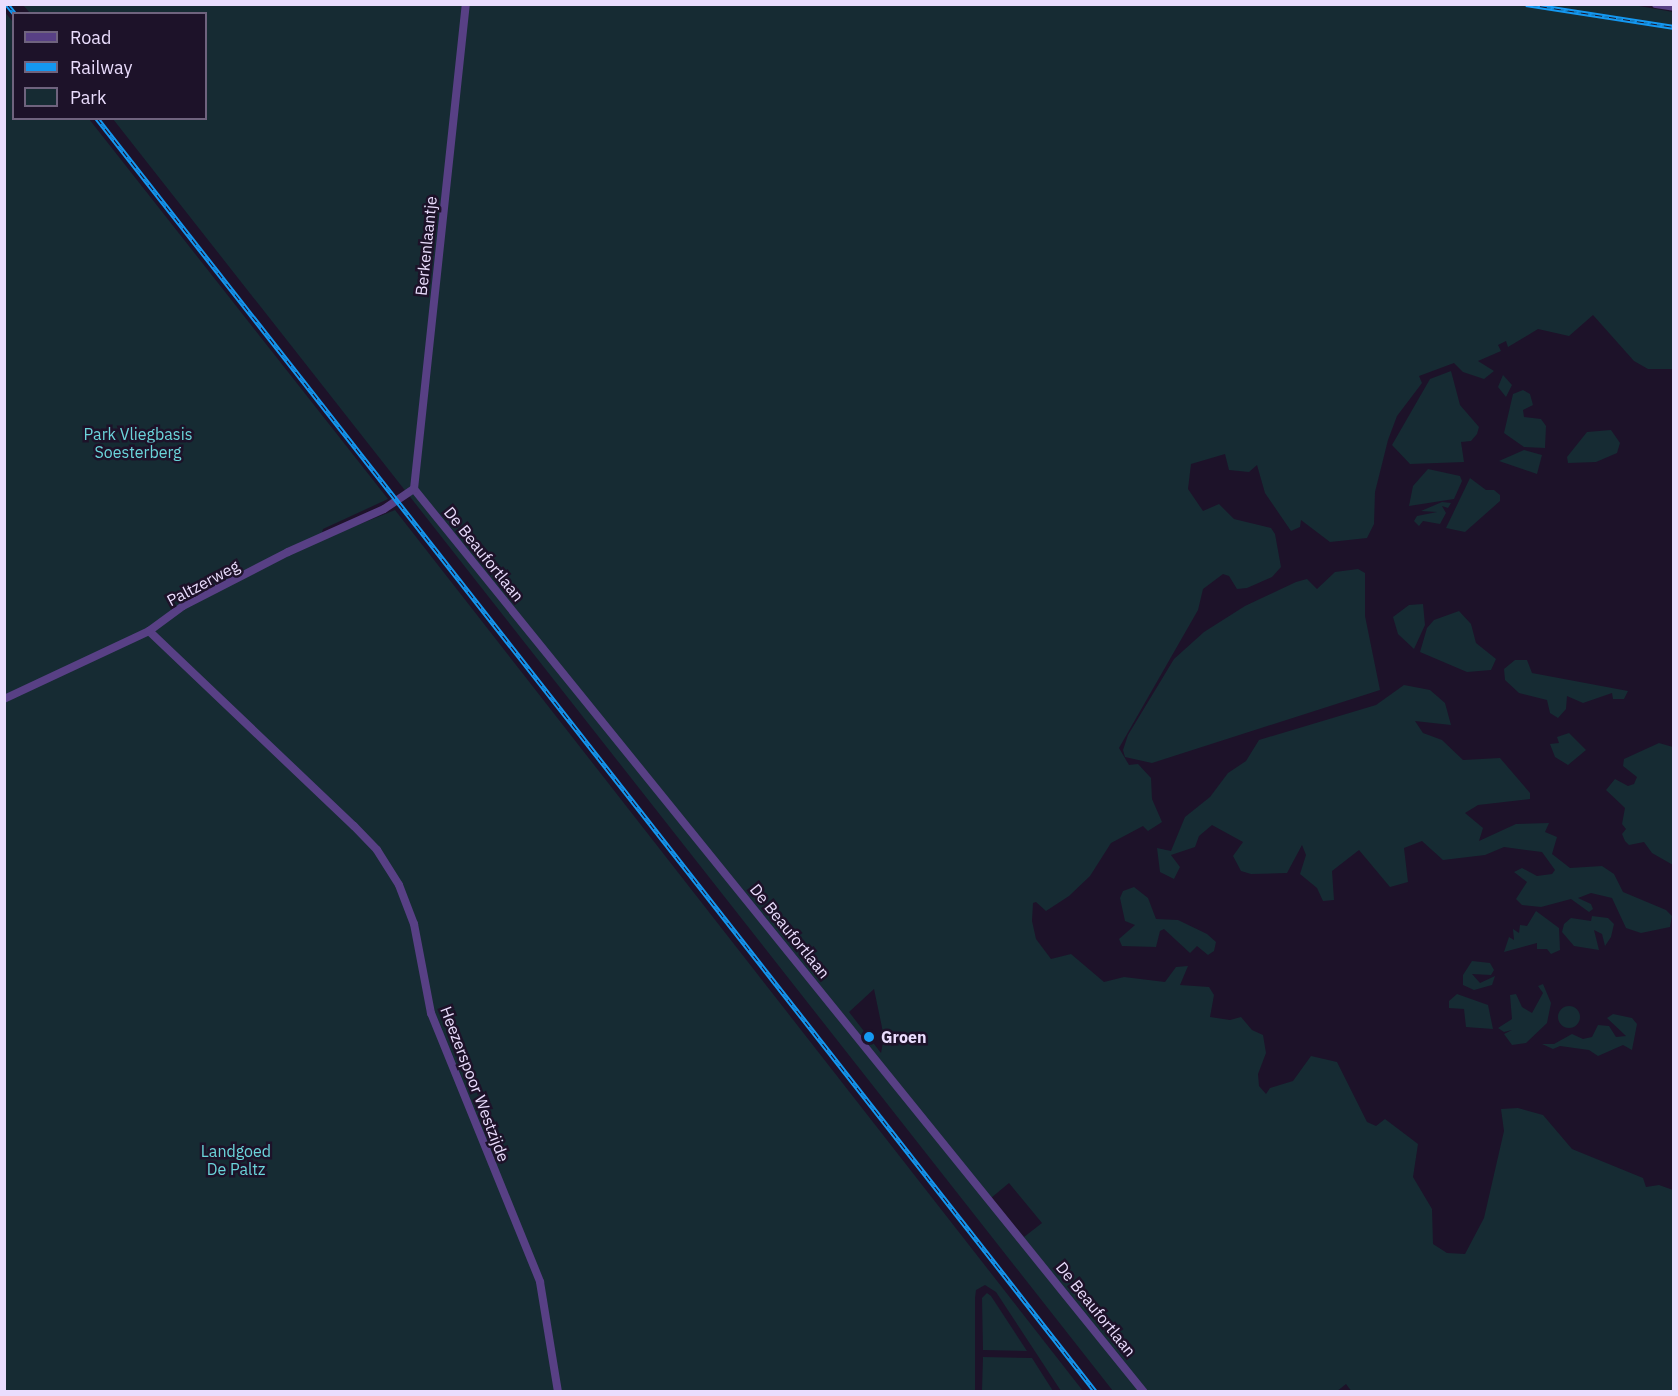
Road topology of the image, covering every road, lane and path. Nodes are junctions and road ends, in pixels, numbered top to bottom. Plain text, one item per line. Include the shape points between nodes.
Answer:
1 (466, 4) edge
2 (1656, 4) edge
3 (1674, 7) edge
4 (414, 489) junction
5 (149, 631) junction
6 (4, 699) edge
7 (558, 1392) edge
8 (1144, 1392) edge

1 - 4 street, Berkenlaantje
2 - 3 street
4 - 5 street, Paltzerweg via 384,509 183,606
4 - 8 street, De Beaufortlaan
5 - 6 street, Paltzerweg
5 - 7 street, Heezerspoor Westzijde via 354,826 377,850 399,885 414,924 431,1013 540,1282

